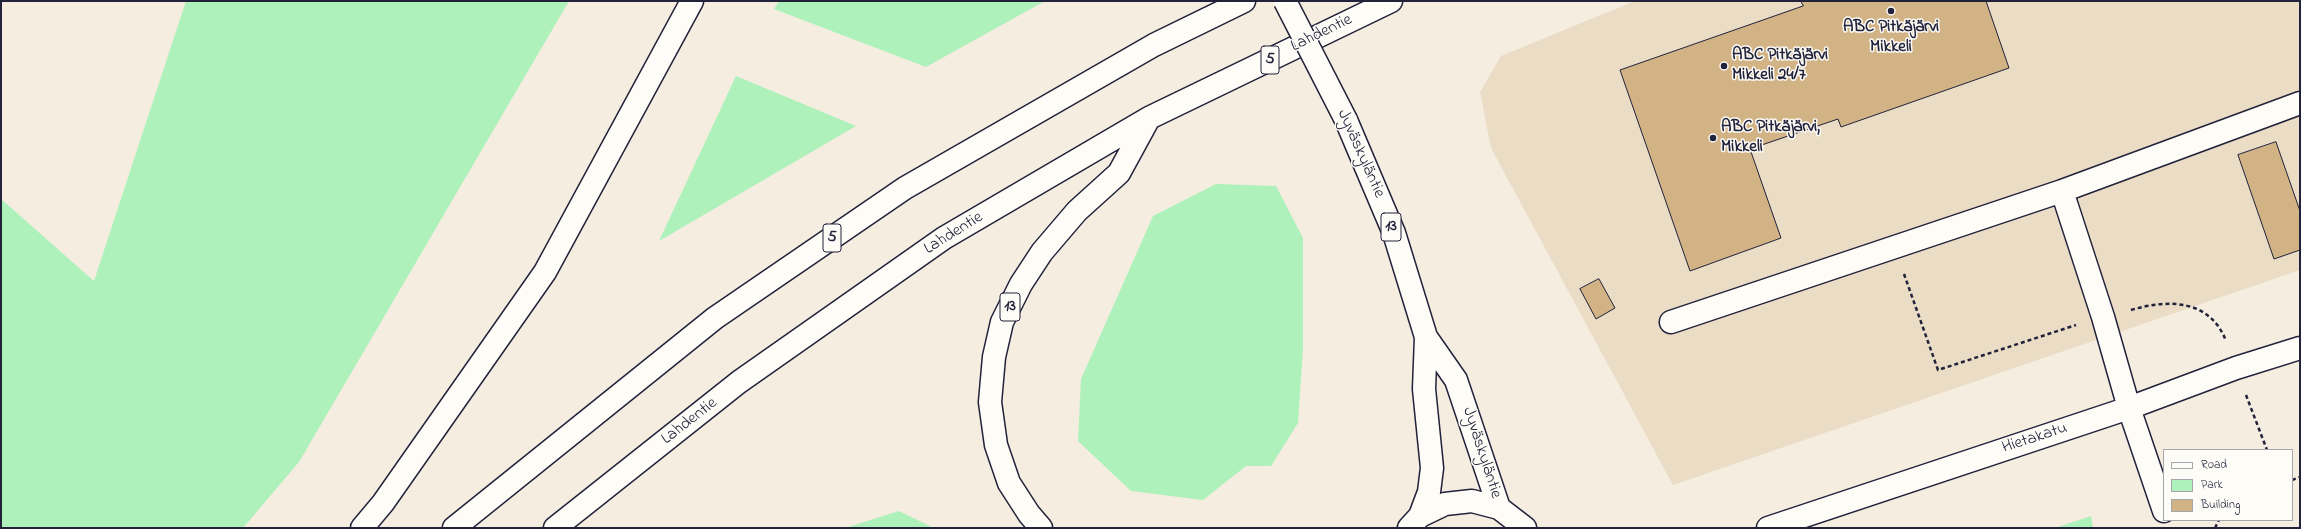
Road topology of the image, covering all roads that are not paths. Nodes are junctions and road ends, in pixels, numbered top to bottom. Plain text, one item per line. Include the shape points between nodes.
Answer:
1 (692, 1) edge
2 (1244, 1) edge
3 (1285, 1) edge
4 (1391, 1) edge
5 (2300, 103) edge
6 (1149, 118) junction
7 (2062, 191) junction
8 (1671, 322) dead end
9 (1426, 337) junction
10 (2300, 348) edge
11 (2129, 408) junction
12 (1499, 508) junction
13 (2163, 508) edge
14 (1414, 522) edge
15 (362, 528) edge
16 (454, 528) edge
17 (555, 528) edge
18 (1041, 528) edge
19 (1525, 528) edge
20 (1768, 528) edge

1 - 15 main road via 545,272 383,503
2 - 16 main road, 5 via 1154,45 905,188 715,318
3 - 9 main road, Jyväskyläntie / 13, bridge via 1346,120 1394,232
4 - 6 main road, Lahdentie / 5
5 - 7 main road
6 - 17 main road, Lahdentie / 5 via 944,238 739,382
6 - 18 main road, 13 via 1119,174 1077,210 1042,252 1021,284 1002,322 994,357 990,402 996,445 1009,483
7 - 8 main road
7 - 11 main road via 2103,317
9 - 12 main road, Jyväskyläntie / 13 via 1456,380
9 - 14 main road, Jyväskyläntie / 13 via 1424,389 1432,468 1429,492
10 - 11 main road, Hietakatu via 2236,368
11 - 13 main road
11 - 20 main road, Hietakatu
12 - 14 main road via 1472,501 1445,504
12 - 19 main road

